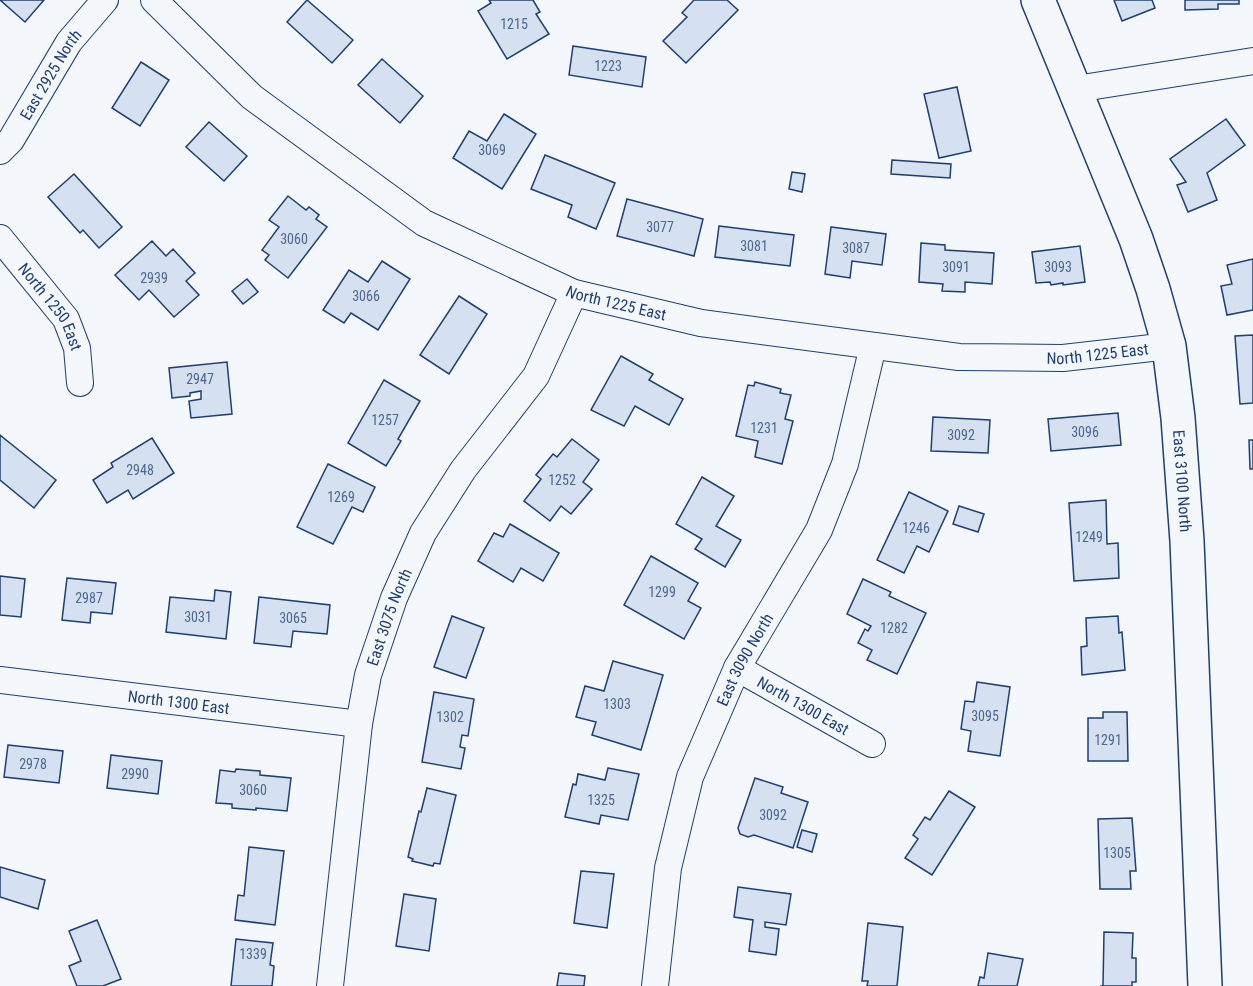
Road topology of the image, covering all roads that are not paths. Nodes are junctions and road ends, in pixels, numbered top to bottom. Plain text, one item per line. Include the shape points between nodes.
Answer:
1 (105, 0) edge
2 (154, 0) edge
3 (1038, 0) edge
4 (1253, 61) edge
5 (1076, 89) junction
6 (0, 151) edge
7 (0, 238) edge
8 (574, 293) junction
9 (873, 346) junction
10 (1169, 346) junction
11 (80, 382) dead end
12 (736, 668) junction
13 (0, 680) edge
14 (359, 723) junction
15 (872, 744) dead end
16 (330, 986) edge
17 (655, 986) edge
18 (1205, 986) edge

1 - 6 street, East 2925 North via 69,42 11,140
2 - 8 street, North 1225 East via 252,97 424,224
3 - 5 main road, East 3100 North
4 - 5 street
5 - 10 main road, East 3100 North via 1136,239
7 - 11 street, North 1250 East via 66,319 77,348
8 - 9 street, North 1225 East via 701,323
8 - 14 street, East 3075 North via 536,376 463,470 423,533 375,653
9 - 10 street, North 1225 East via 959,357 1063,358
9 - 12 street, East 3090 North via 845,464 819,530
10 - 18 main road, East 3100 North via 1187,541
12 - 15 street, North 1300 East
12 - 17 street, East 3090 North via 690,777 668,868
13 - 14 street, North 1300 East
14 - 16 street, East 3075 North

